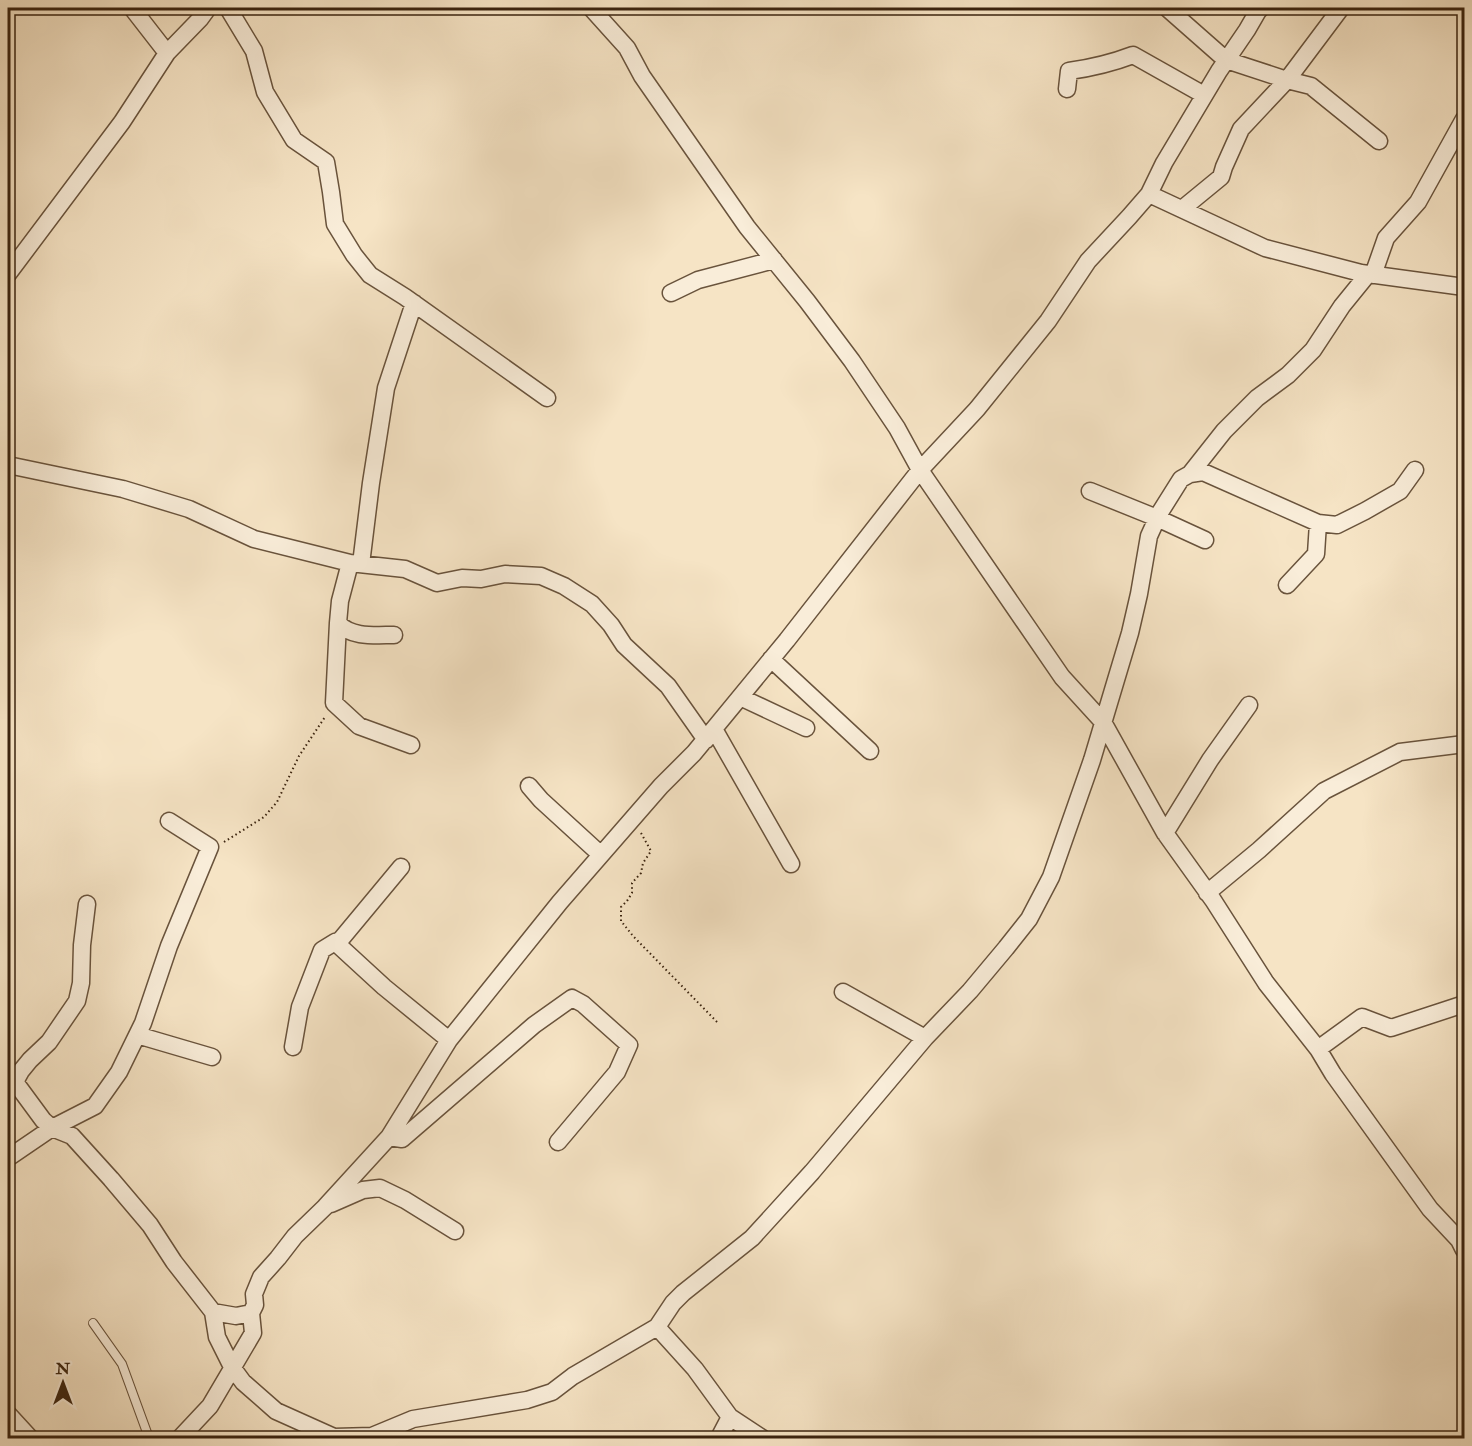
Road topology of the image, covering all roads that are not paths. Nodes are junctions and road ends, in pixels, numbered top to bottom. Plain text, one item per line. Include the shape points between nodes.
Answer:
1 (132, 8) edge
2 (208, 8) edge
3 (228, 8) edge
4 (591, 8) edge
5 (1167, 8) edge
6 (1261, 8) edge
7 (1341, 8) edge
8 (167, 53) junction
9 (1226, 60) junction
10 (1287, 80) junction
11 (1066, 89) dead end
12 (1204, 95) junction
13 (1464, 119) edge
14 (1378, 141) dead end
15 (1149, 194) junction
16 (1182, 209) junction
17 (774, 260) junction
18 (8, 274) edge
19 (1371, 275) junction
20 (1464, 287) edge
21 (671, 293) dead end
22 (414, 303) junction
23 (547, 398) dead end
24 (8, 465) edge
25 (920, 470) junction
26 (1415, 470) dead end
27 (1190, 474) junction
28 (1090, 491) dead end
29 (1158, 518) junction
30 (1318, 523) junction
31 (1205, 540) dead end
32 (355, 564) junction
33 (1287, 585) dead end
34 (338, 623) junction
35 (394, 636) dead end
36 (771, 659) junction
37 (740, 697) junction
38 (1249, 705) dead end
39 (1103, 722) junction
40 (806, 728) dead end
41 (710, 734) junction
42 (1464, 744) edge
43 (411, 745) dead end
44 (870, 751) dead end
45 (529, 786) dead end
46 (169, 821) dead end
47 (1165, 833) junction
48 (600, 854) junction
49 (791, 864) dead end
50 (401, 867) dead end
51 (1207, 893) junction
52 (87, 904) dead end
53 (337, 944) junction
54 (843, 992) dead end
55 (1464, 1004) edge
56 (137, 1035) junction
57 (925, 1038) junction
58 (449, 1040) junction
59 (292, 1047) dead end
60 (1318, 1049) junction
61 (212, 1057) dead end
62 (11, 1082) edge
63 (52, 1128) junction
64 (389, 1137) junction
65 (558, 1142) dead end
66 (8, 1158) edge
67 (325, 1207) junction
68 (455, 1231) dead end
69 (1464, 1250) edge
70 (213, 1312) junction
71 (251, 1313) junction
72 (93, 1323) dead end
73 (657, 1327) junction
74 (232, 1367) junction
75 (8, 1414) edge
76 (730, 1417) junction
77 (373, 1437) edge
78 (30, 1438) edge
79 (149, 1438) edge
80 (180, 1438) edge
81 (718, 1438) edge
82 (762, 1438) edge

1 - 8 street
2 - 8 street
3 - 22 street via 254,51 265,92 294,140 326,162 335,224 354,255 370,275
4 - 17 street via 627,48 642,76
5 - 9 street
6 - 9 street
7 - 10 street
8 - 18 street via 122,122
9 - 10 street
9 - 12 street
10 - 14 street via 1311,86
10 - 16 street via 1241,129 1221,177
11 - 12 street via 1069,71 1133,55
12 - 15 street
13 - 19 street via 1418,202 1386,238
15 - 16 street
15 - 25 street via 1088,261 1048,321 977,409
16 - 19 street via 1265,248
17 - 21 street via 698,280
17 - 25 street via 852,361
19 - 20 street
19 - 27 street via 1342,306 1313,350 1224,431
22 - 23 street
22 - 32 street via 386,388
24 - 32 street via 123,489 189,509 254,539
25 - 36 street
25 - 39 street via 1062,677
26 - 30 street via 1400,491 1365,511 1337,525
27 - 29 street via 1181,479
27 - 30 street via 1203,472
28 - 29 street
29 - 31 street
29 - 39 street via 1149,536 1130,633
30 - 33 street via 1316,554
32 - 34 street via 340,601
32 - 41 street via 405,569 437,583 505,574 541,576 564,586 592,604 624,645 668,686
34 - 35 street via 351,632 368,636
34 - 43 street via 334,703 359,726
36 - 37 street
36 - 44 street
37 - 40 street
37 - 41 street
38 - 47 street
39 - 47 street
39 - 57 street via 1051,877 1029,919
41 - 48 street
41 - 49 street
42 - 51 street via 1400,752 1324,791
45 - 48 street
46 - 56 street via 210,846
47 - 51 street
48 - 58 street
50 - 53 street
51 - 60 street via 1266,983
52 - 62 street via 76,1001 49,1042
53 - 58 street
53 - 59 street via 322,950 300,1007
54 - 57 street
55 - 60 street via 1391,1028 1362,1017
56 - 61 street
56 - 63 street via 119,1072 95,1106
57 - 73 street via 752,1238 683,1293
58 - 64 street
60 - 69 street via 1430,1209
62 - 63 street
63 - 66 street
63 - 70 street via 72,1136 111,1179
64 - 65 street via 402,1139 534,1025 572,998 629,1045 616,1072
64 - 67 street
67 - 68 street via 363,1190 380,1188
67 - 71 street via 261,1277
70 - 71 street via 236,1316
70 - 74 street via 217,1337
71 - 74 street via 253,1333
72 - 79 lane via 122,1364
73 - 76 street
73 - 77 street via 552,1392 527,1400 413,1419
74 - 77 street via 243,1382 286,1416 334,1437
74 - 80 street via 210,1406
75 - 78 street
76 - 81 street
76 - 82 street

